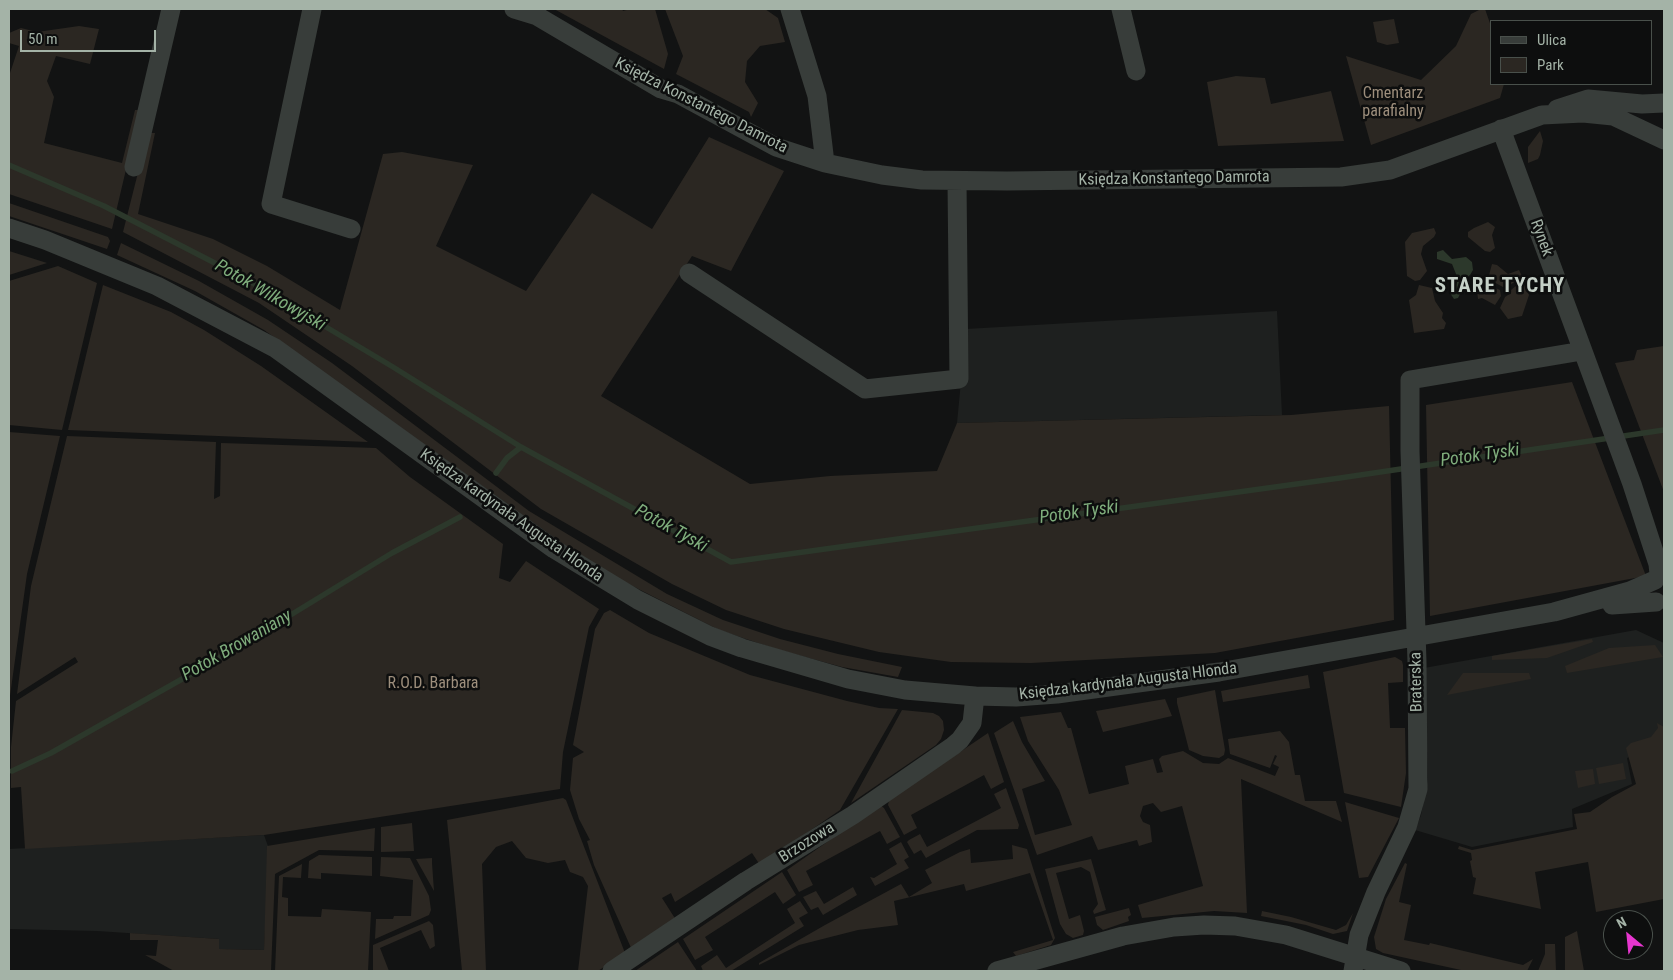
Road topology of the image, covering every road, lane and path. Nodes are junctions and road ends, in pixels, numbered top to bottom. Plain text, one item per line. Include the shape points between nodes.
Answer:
1 (171, 9) edge
2 (312, 9) edge
3 (514, 9) edge
4 (790, 9) edge
5 (1121, 9) edge
6 (1136, 71) dead end
7 (1664, 104) edge
8 (1542, 115) junction
9 (1501, 129) junction
10 (1664, 140) edge
11 (825, 163) junction
12 (134, 167) dead end
13 (957, 181) junction
14 (9, 228) edge
15 (351, 229) dead end
16 (689, 273) dead end
17 (1582, 352) junction
18 (1632, 484) junction
19 (1664, 537) edge
20 (1659, 574) edge
21 (1660, 606) edge
22 (1554, 612) junction
23 (1416, 638) junction
24 (975, 696) junction
25 (1353, 964) edge
26 (612, 971) edge
27 (998, 971) edge
28 (1401, 971) edge

1 - 12 street
2 - 15 street via 271,204
3 - 11 street, Księdza Konstantego Damrota via 537,16 661,89 678,94 776,147
4 - 11 street via 817,96
5 - 6 street
7 - 8 street via 1588,99
8 - 9 street
8 - 10 street via 1607,115
9 - 13 street, Księdza Konstantego Damrota via 1390,170 1341,177
9 - 17 street, Rynek
11 - 13 street, Księdza Konstantego Damrota via 882,176
13 - 16 street via 959,379 865,389
14 - 24 street, Księdza kardynała Augusta Hlonda via 157,286 275,348 554,549 673,618 742,648 848,679 905,690
17 - 18 street, Rynek
17 - 23 street, Braterska via 1410,380
18 - 19 street
18 - 20 street
20 - 21 street via 1653,594
20 - 22 street, Księdza kardynała Augusta Hlonda via 1630,592
21 - 22 street, Księdza kardynała Augusta Hlonda
22 - 23 street, Księdza kardynała Augusta Hlonda
23 - 24 street, Księdza kardynała Augusta Hlonda via 1094,690 1016,697
23 - 25 street, Braterska via 1418,753 1415,802 1408,827 1362,926
24 - 26 street, Brzozowa via 972,723 953,746 853,815 746,881
25 - 27 street via 1270,932 1204,925 1123,936
25 - 28 street

